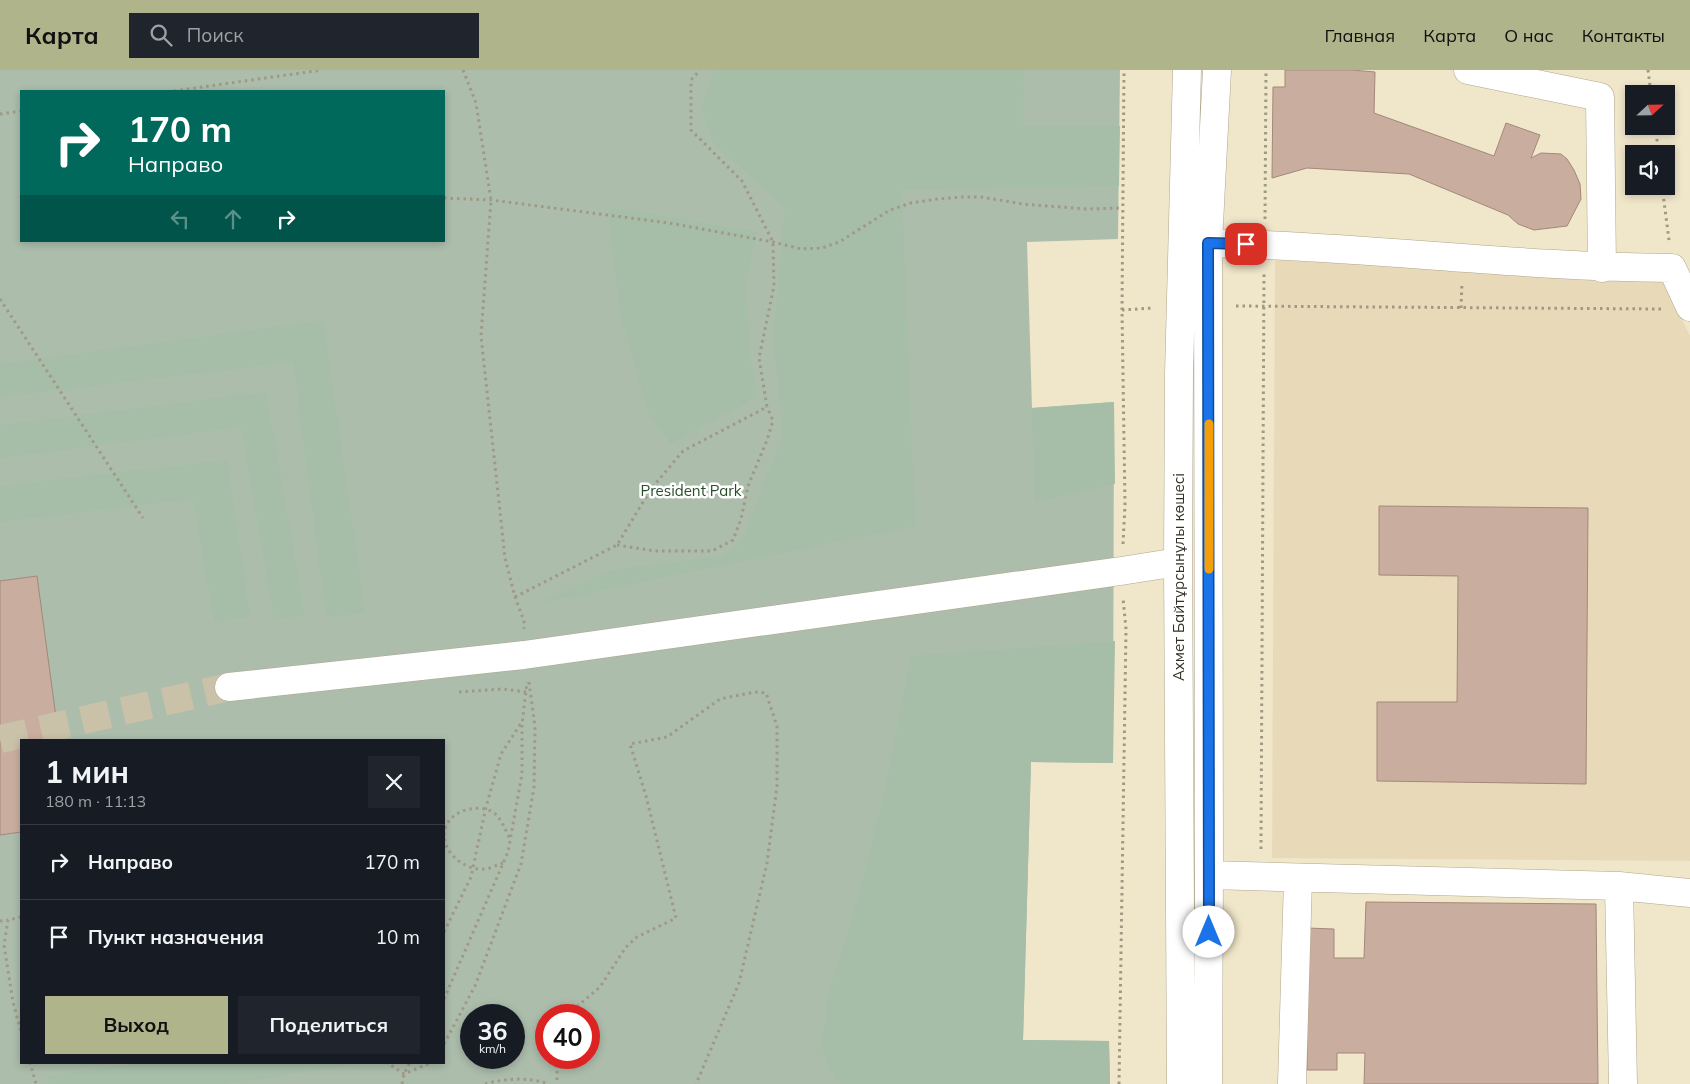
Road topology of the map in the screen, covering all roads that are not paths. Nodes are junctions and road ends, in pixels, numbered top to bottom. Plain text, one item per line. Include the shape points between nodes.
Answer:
1 (1187, 70) edge
2 (1216, 70) edge
3 (1468, 70) edge
4 (1208, 243) junction
5 (1602, 268) junction
6 (1680, 308) edge
7 (1178, 562) junction
8 (229, 687) tunnel mouth
9 (1209, 875) junction
10 (1298, 879) junction
11 (1619, 886) junction
12 (1690, 893) edge
13 (1181, 1084) edge
14 (1208, 1084) edge
15 (1292, 1084) edge
16 (1623, 1084) edge

1 - 7 street, Ахмет Байтұрсынұлы көшесі
2 - 4 street, Ахмет Байтұрсынұлы көшесі
3 - 5 street via 1600,96
4 - 5 street via 1265,244
4 - 9 street, Ахмет Байтұрсынұлы көшесі
5 - 6 street via 1672,268
7 - 8 street via 524,655
7 - 13 street, Ахмет Байтұрсынұлы көшесі
9 - 10 street
9 - 14 street, Ахмет Байтұрсынұлы көшесі
10 - 11 street
10 - 15 street
11 - 12 street
11 - 16 street

